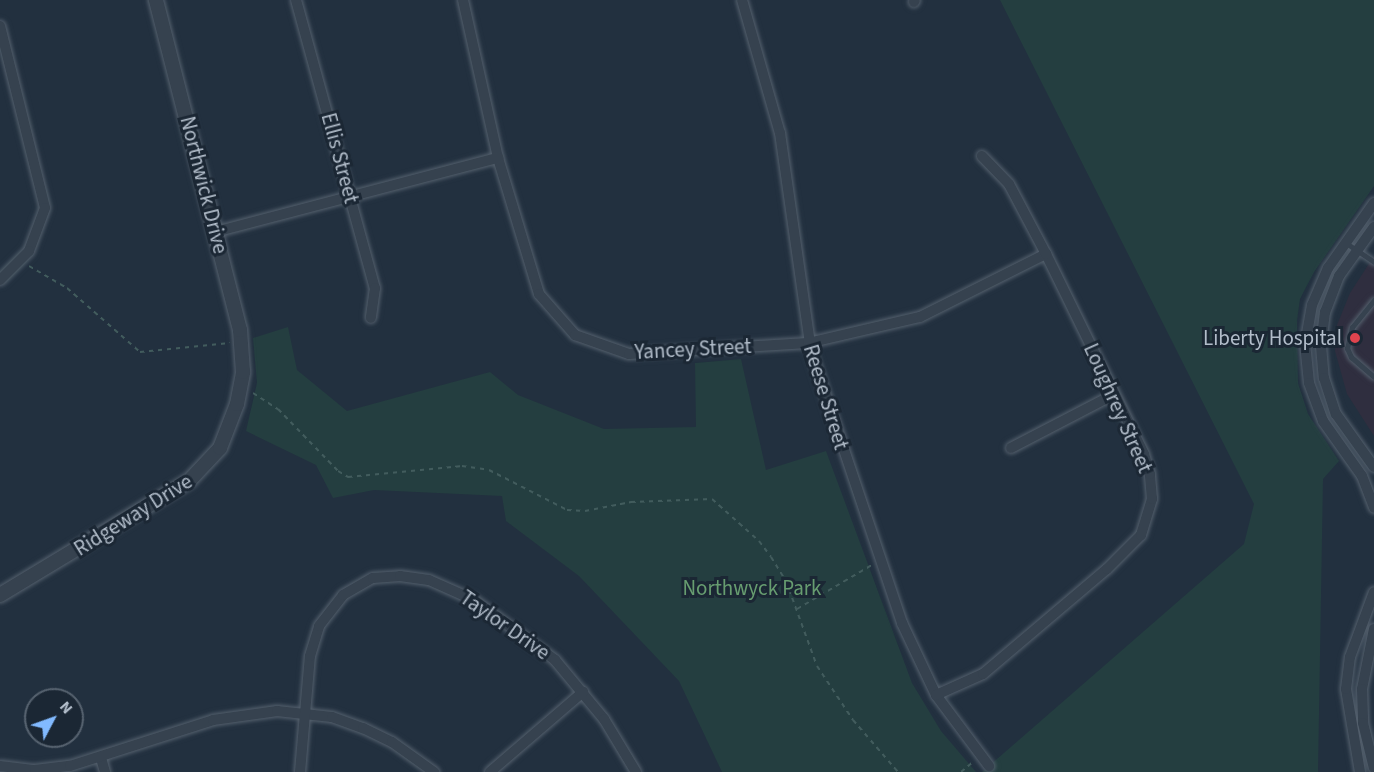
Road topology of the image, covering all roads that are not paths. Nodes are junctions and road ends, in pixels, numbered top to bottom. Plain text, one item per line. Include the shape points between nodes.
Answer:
1 (156, 0) edge
2 (296, 0) edge
3 (463, 0) edge
4 (742, 0) edge
5 (0, 26) edge
6 (982, 156) dead end
7 (498, 158) junction
8 (350, 197) junction
9 (1374, 203) edge
10 (1374, 227) edge
11 (216, 232) junction
12 (1346, 243) junction
13 (1358, 251) junction
14 (1046, 254) junction
15 (1374, 262) edge
16 (0, 280) edge
17 (1374, 300) edge
18 (371, 318) dead end
19 (808, 343) junction
20 (243, 372) joint
21 (1374, 377) edge
22 (1113, 396) junction
23 (1011, 448) dead end
24 (1374, 467) edge
25 (1374, 508) edge
26 (1374, 592) edge
27 (0, 595) edge
28 (1374, 629) edge
29 (583, 692) junction
30 (936, 695) junction
31 (305, 712) junction
32 (101, 758) junction
33 (0, 766) edge
34 (988, 766) dead end
35 (1374, 768) edge
36 (105, 772) edge
37 (300, 772) edge
38 (434, 772) edge
39 (490, 772) edge
40 (636, 772) edge
41 (1360, 772) edge

1 - 11 street, Northwick Drive
2 - 8 street, Ellis Street
3 - 7 street, Yancey Street
4 - 19 street, Reese Street via 780,133
5 - 16 street via 45,208 29,251
6 - 14 street, Loughrey Street via 1009,184
7 - 8 street
7 - 19 street, Yancey Street via 539,294 576,336 629,354
8 - 11 street
8 - 18 street, Ellis Street via 375,288
9 - 12 street
10 - 13 street
11 - 20 street, Northwick Drive via 240,330
12 - 13 lane
12 - 25 street via 1328,268 1312,305 1305,343 1309,383 1323,421 1362,476
13 - 15 lane
13 - 24 street via 1339,276 1325,312 1321,346 1324,378 1336,414
14 - 19 street, Yancey Street via 920,317
14 - 22 street, Loughrey Street
17 - 21 lane via 1352,327 1347,348 1365,372
19 - 30 street, Reese Street via 902,622
20 - 27 street, Ridgeway Drive via 226,435 201,471
22 - 23 street
22 - 30 street, Loughrey Street via 1150,474 1152,499 1141,535 1107,570 982,674
26 - 41 street via 1350,657 1346,688
28 - 35 street via 1362,689 1363,723
29 - 31 street, Taylor Drive via 555,660 474,600 429,580 400,576 373,578 344,595 326,613 310,656
29 - 39 street
29 - 40 street, Taylor Drive via 624,747
30 - 34 street, Reese Street
31 - 32 street via 268,711 222,718
31 - 37 street, Taylor Drive
31 - 38 street via 363,728 392,742
32 - 33 street via 52,769
32 - 36 street

